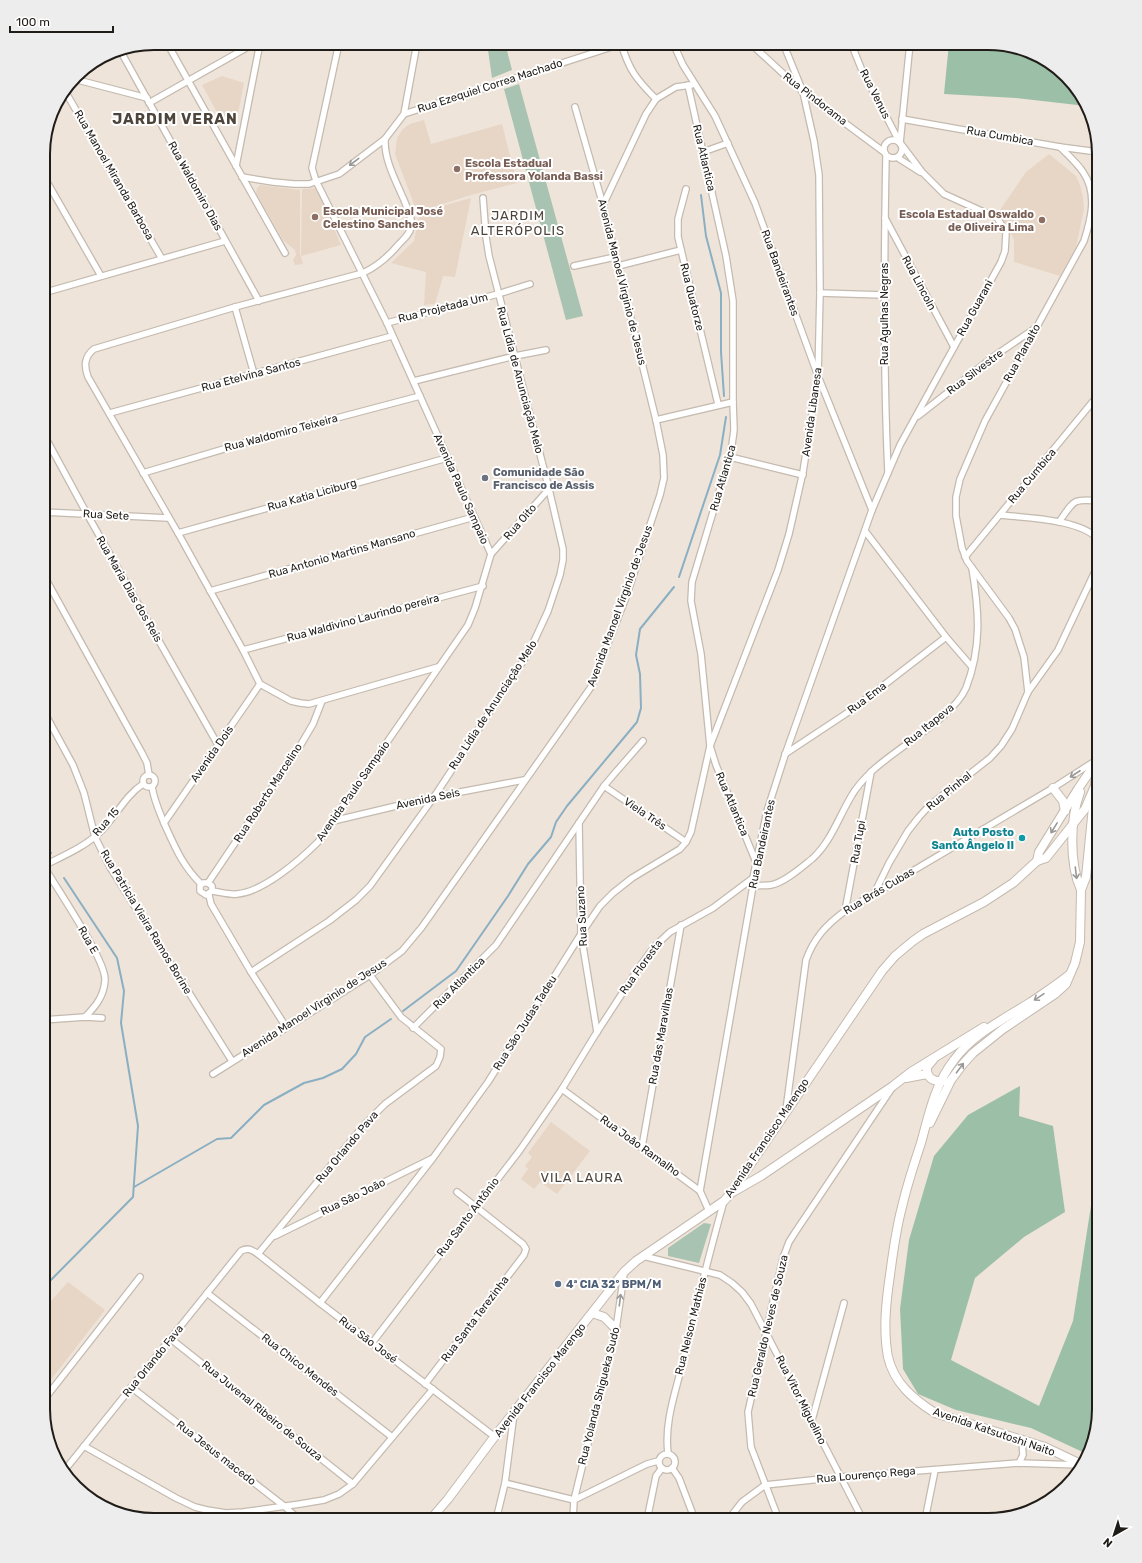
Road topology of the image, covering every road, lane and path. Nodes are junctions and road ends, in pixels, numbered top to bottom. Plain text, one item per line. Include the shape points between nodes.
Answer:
1 (171, 50) edge
2 (242, 50) edge
3 (259, 50) edge
4 (337, 50) edge
5 (416, 50) edge
6 (602, 50) edge
7 (623, 50) edge
8 (676, 50) edge
9 (758, 50) edge
10 (786, 50) edge
11 (854, 50) edge
12 (909, 50) edge
13 (123, 55) edge
14 (188, 80) junction
15 (80, 81) edge
16 (688, 85) junction
17 (696, 85) junction
18 (803, 92) junction
19 (68, 96) edge
20 (656, 99) junction
21 (148, 100) junction
22 (575, 107) dead end
23 (404, 114) junction
24 (902, 119) junction
25 (385, 139) junction
26 (728, 143) junction
27 (900, 144) junction
28 (1060, 147) junction
29 (1092, 151) edge
30 (703, 152) junction
31 (885, 154) junction
32 (898, 158) junction
33 (236, 166) junction
34 (924, 175) junction
35 (242, 177) junction
36 (316, 181) junction
37 (50, 187) edge
38 (686, 189) dead end
39 (483, 198) dead end
40 (602, 205) junction
41 (885, 218) junction
42 (225, 241) junction
43 (681, 250) junction
44 (285, 253) dead end
45 (615, 257) junction
46 (162, 259) junction
47 (574, 266) dead end
48 (618, 266) junction
49 (363, 273) junction
50 (101, 276) junction
51 (530, 284) dead end
52 (50, 291) edge
53 (820, 293) junction
54 (498, 294) junction
55 (884, 295) junction
56 (259, 301) junction
57 (235, 307) junction
58 (387, 323) junction
59 (1036, 328) junction
60 (392, 336) junction
61 (954, 347) junction
62 (546, 350) dead end
63 (515, 356) junction
64 (254, 374) junction
65 (818, 376) junction
66 (414, 381) junction
67 (420, 396) junction
68 (733, 402) junction
69 (1092, 403) edge
70 (718, 404) junction
71 (110, 413) junction
72 (915, 418) junction
73 (656, 420) junction
74 (50, 446) edge
75 (730, 457) junction
76 (447, 458) junction
77 (144, 473) junction
78 (888, 473) junction
79 (803, 475) junction
80 (549, 489) junction
81 (1092, 500) edge
82 (872, 510) junction
83 (50, 512) edge
84 (86, 514) junction
85 (1000, 515) junction
86 (474, 517) junction
87 (168, 518) junction
88 (1059, 522) junction
89 (865, 531) junction
90 (178, 533) junction
91 (1092, 534) edge
92 (491, 554) junction
93 (965, 557) junction
94 (972, 566) junction
95 (1092, 578) edge
96 (483, 586) junction
97 (50, 587) edge
98 (210, 591) junction
99 (946, 637) junction
100 (243, 650) junction
101 (438, 667) junction
102 (972, 667) junction
103 (260, 684) junction
104 (1028, 692) junction
105 (322, 701) junction
106 (50, 723) edge
107 (644, 741) dead end
108 (218, 744) junction
109 (710, 746) junction
110 (785, 755) junction
111 (1092, 762) edge
112 (1092, 767) edge
113 (871, 772) junction
114 (149, 775) junction
115 (1084, 779) junction
116 (524, 780) junction
117 (143, 784) junction
118 (604, 786) junction
119 (152, 787) junction
120 (1053, 788) junction
121 (1092, 793) edge
122 (434, 797) junction
123 (1092, 808) edge
124 (1065, 811) junction
125 (333, 821) junction
126 (164, 823) junction
127 (579, 823) junction
128 (1072, 826) junction
129 (95, 837) junction
130 (1059, 841) junction
131 (686, 842) junction
132 (1074, 848) junction
133 (1037, 861) junction
134 (50, 862) edge
135 (756, 862) junction
136 (50, 877) edge
137 (753, 878) junction
138 (208, 883) junction
139 (202, 884) junction
140 (753, 886) junction
141 (1081, 890) junction
142 (211, 893) junction
143 (874, 894) junction
144 (845, 911) junction
145 (681, 925) junction
146 (581, 934) junction
147 (251, 972) junction
148 (1070, 974) junction
149 (370, 975) junction
150 (85, 1017) junction
151 (102, 1018) dead end
152 (50, 1020) edge
153 (999, 1021) junction
154 (286, 1027) junction
155 (413, 1028) junction
156 (597, 1032) junction
157 (940, 1054) junction
158 (232, 1061) junction
159 (212, 1074) dead end
160 (927, 1074) junction
161 (901, 1079) junction
162 (951, 1080) junction
163 (939, 1082) junction
164 (893, 1086) junction
165 (562, 1089) junction
166 (786, 1111) junction
167 (922, 1139) junction
168 (642, 1147) junction
169 (433, 1158) junction
170 (700, 1191) junction
171 (457, 1192) dead end
172 (731, 1193) junction
173 (724, 1201) junction
174 (476, 1207) junction
175 (708, 1211) junction
176 (273, 1237) junction
177 (241, 1251) joint
178 (258, 1254) junction
179 (643, 1256) junction
180 (705, 1270) junction
181 (624, 1272) junction
182 (140, 1277) dead end
183 (207, 1293) junction
184 (844, 1303) dead end
185 (320, 1304) junction
186 (592, 1313) junction
187 (616, 1329) junction
188 (766, 1332) junction
189 (171, 1339) junction
190 (372, 1342) junction
191 (426, 1384) junction
192 (131, 1387) junction
193 (433, 1389) junction
194 (50, 1392) edge
195 (514, 1412) junction
196 (812, 1420) junction
197 (392, 1437) junction
198 (495, 1437) junction
199 (1022, 1441) junction
200 (84, 1446) junction
201 (668, 1453) junction
202 (658, 1461) junction
203 (1077, 1462) edge
204 (1019, 1463) junction
205 (1075, 1465) edge
206 (68, 1466) edge
207 (662, 1468) junction
208 (672, 1468) junction
209 (935, 1470) junction
210 (840, 1477) junction
211 (505, 1483) junction
212 (352, 1484) junction
213 (764, 1485) junction
214 (574, 1500) junction
215 (284, 1506) junction
216 (292, 1513) edge
217 (436, 1513) edge
218 (498, 1513) edge
219 (573, 1513) edge
220 (648, 1513) edge
221 (692, 1513) edge
222 (733, 1513) edge
223 (775, 1513) edge
224 (859, 1513) edge
225 (926, 1513) edge

1 - 14 street
2 - 14 street
3 - 33 street
4 - 36 street, Avenida Paulo Sampaio via 312,168
5 - 23 street
6 - 23 street, Rua Ezequiel Correa Machado
7 - 20 street via 633,74
8 - 17 street, Rua Bandeirantes
9 - 18 street, Rua Pindorama
10 - 18 street, Avenida Libanesa
11 - 27 street, Rua Venus
12 - 24 street
13 - 21 street, Rua Waldomiro Dias
14 - 21 street
14 - 33 street
15 - 21 street
16 - 17 street
16 - 20 street via 676,87
16 - 30 street, Rua Atlantica
17 - 26 street, Rua Bandeirantes
18 - 31 street, Rua Pindorama
18 - 53 street, Avenida Libanesa via 819,175
19 - 46 street, Rua Manoel Miranda Barbosa
20 - 40 street via 646,114
21 - 42 street, Rua Waldomiro Dias
22 - 40 street, Avenida Manoel Virginio de Jesus
23 - 25 street
24 - 27 street
24 - 28 street, Rua Cumbica
25 -> 36 street via 339,174
25 - 49 street via 385,150 410,217 411,229 384,260
26 - 30 street
26 - 65 street, Rua Bandeirantes via 755,203
27 - 31 street via 893,140 887,142 884,147
27 - 32 street via 902,153
27 - 34 street, Rua Guarani
28 - 29 street, Rua Cumbica
28 - 59 street, Rua Planalto via 1088,182 1092,206 1084,241
30 - 68 street, Rua Atlantica via 726,256 733,301
31 - 32 street via 892,159
31 - 41 street, Rua Agulhas Negras
32 - 34 street, Rua Guarani
33 - 35 street
34 - 61 street, Rua Guarani via 944,194 997,218 1006,233 1007,242 1001,262
35 - 36 street via 294,184 309,184
35 - 44 street
36 - 49 street, Avenida Paulo Sampaio
37 - 50 street
38 - 43 street, Rua Quatorze via 678,219
39 - 54 street, Rua Lídia de Anunciação Melo via 486,237
40 - 45 street, Avenida Manoel Virginio de Jesus
41 - 55 street, Rua Agulhas Negras
41 - 61 street, Rua Lincoln
42 - 46 street
42 - 56 street, Rua Waldomiro Dias
43 - 48 street
43 - 70 street, Rua Quatorze
45 - 47 street
45 - 48 street, Avenida Manoel Virginio de Jesus
46 - 50 street
48 - 73 street, Avenida Manoel Virginio de Jesus
49 - 56 street
49 - 58 street, Avenida Paulo Sampaio
50 - 52 street
51 - 54 street, Rua Projetada Um
53 - 55 street
53 - 65 street, Avenida Libanesa
54 - 58 street, Rua Projetada Um
54 - 63 street, Rua Lídia de Anunciação Melo
55 - 78 street, Rua Agulhas Negras
56 - 57 street
57 - 64 street
57 - 71 street via 89,352 85,364 88,377
58 - 60 street, Avenida Paulo Sampaio
59 - 72 street, Rua Silvestre via 993,357
59 - 93 street, Rua Planalto via 985,421 960,479 956,496 956,516
60 - 64 street, Rua Etelvina Santos
60 - 66 street, Avenida Paulo Sampaio
61 - 72 street, Rua Guarani
62 - 63 street
63 - 66 street
63 - 80 street, Rua Lídia de Anunciação Melo
64 - 71 street, Rua Etelvina Santos
65 - 79 street, Avenida Libanesa
65 - 82 street, Rua Bandeirantes
66 - 67 street, Avenida Paulo Sampaio
67 - 76 street, Avenida Paulo Sampaio
67 - 77 street, Rua Waldomiro Teixeira via 261,438
68 - 70 street
68 - 75 street, Rua Atlantica via 734,430
69 - 85 street, Rua Cumbica
70 - 73 street
71 - 77 street
72 - 78 street, Rua Guarani
73 - 116 street, Avenida Manoel Virginio de Jesus via 664,462 664,478 626,597 591,687
74 - 84 street, Rua Maria Dias dos Reis
75 - 79 street
75 - 109 street, Rua Atlantica via 691,590 701,654
76 - 86 street, Avenida Paulo Sampaio
76 - 90 street, Rua Katia Liciburg
77 - 87 street
78 - 82 street, Rua Bandeirantes
79 - 109 street, Avenida Libanesa via 778,570
80 - 92 street, Rua Oito
80 - 122 street, Rua Lídia de Anunciação Melo via 563,560 548,611 529,652
81 - 88 street via 1074,502
82 - 89 street, Rua Bandeirantes
83 - 84 street, Rua Sete
84 - 87 street, Rua Sete
84 - 108 street, Rua Maria Dias dos Reis
85 - 88 street
85 - 93 street, Rua Cumbica
86 - 92 street, Avenida Paulo Sampaio
86 - 98 street, Rua Antonio Martins Mansano
87 - 90 street
88 - 91 street via 1077,526
89 - 99 street
89 - 110 street, Rua Bandeirantes
90 - 98 street
92 - 96 street, Avenida Paulo Sampaio
93 - 94 street, Rua Planalto
94 - 102 street, Rua Planalto via 979,618
94 - 104 street via 1015,629 1024,657
95 - 104 street, Rua Pinhal via 1058,650
96 - 100 street, Rua Waldivino Laurindo pereira
96 - 101 street, Avenida Paulo Sampaio via 468,625
97 - 114 street via 142,753
98 - 100 street
99 - 102 street
99 - 110 street, Rua Ema via 853,709
100 - 103 street
101 - 105 street
101 - 125 street, Avenida Paulo Sampaio
102 - 113 street, Rua Itapeva via 965,688 950,710
103 - 105 street via 280,696 300,703
103 - 108 street, Avenida Dois
104 - 143 street, Rua Pinhal via 1012,729 1001,746 990,758 929,806 915,822 889,863
105 - 138 street, Rua Roberto Marcelino via 313,724 300,746
106 - 129 street, Rua Patricia Vieira Ramos Borine via 73,765 84,793
107 - 118 street, Rua Atlantica
108 - 126 street, Avenida Dois
109 - 131 street via 691,832
109 - 135 street, Rua Atlantica
110 - 135 street, Rua Bandeirantes via 767,811
111 -> 120 street, Rua Brás Cubas
112 - 115 main road, Avenida Francisco Marengo
113 - 140 street, Rua Itapeva via 859,784 820,851 789,876 773,885
113 - 144 street, Rua Tupi
114 - 117 street via 144,777
114 - 119 street via 154,776 156,781
115 - 124 main road, Avenida Francisco Marengo
115 - 128 main road via 1076,802
116 - 122 street, Avenida Seis
116 - 149 street, Avenida Manoel Virginio de Jesus via 422,928 402,951
117 - 119 street
117 - 129 street, Rua 15 via 129,795
118 - 127 street, Rua Atlantica
118 - 131 street, Viela Três
119 - 126 street
120 - 124 main road via 1063,801
120 - 143 street, Rua Brás Cubas
121 - 128 main road, Avenida Francisco Marengo via 1085,809
122 - 125 street, Avenida Seis
122 - 147 street, Rua Lídia de Anunciação Melo via 370,886 356,900
123 - 141 main road via 1086,877
124 -> 133 main road, Avenida Francisco Marengo via 1039,852
125 - 142 street, Avenida Paulo Sampaio via 307,853 252,891 237,894
126 - 139 street via 183,863
127 - 146 street, Rua Suzano
127 - 155 street, Rua Atlantica via 496,945
128 - 130 main road, Avenida Francisco Marengo
128 - 132 main road
129 - 134 street, Rua 15
129 - 158 street, Rua Patricia Vieira Ramos Borine via 110,867
130 - 132 main road
130 - 133 main road, Avenida Francisco Marengo via 1046,858
131 - 146 street, Rua São Judas Tadeu via 680,849 632,878 613,893 600,906
132 -> 141 main road via 1076,878
133 - 166 main road, Avenida Francisco Marengo via 1013,883 984,902 923,934 895,956 882,971
135 - 137 street, Rua Bandeirantes
136 - 150 street, Rua E via 103,966 104,992
137 - 140 street, Rua Bandeirantes
137 - 145 street, Rua Floresta via 713,908
138 - 139 street
138 - 142 street via 212,886
139 - 142 street via 200,891 204,895
140 - 170 street, Rua Bandeirantes
141 - 148 main road via 1080,942
142 - 147 street via 211,904
143 - 144 street, Rua Brás Cubas
144 - 166 street, Rua Brás Cubas via 821,932 806,960
145 - 156 street, Rua Floresta via 654,947
145 - 168 street, Rua das Maravilhas
146 - 156 street, Rua Suzano
146 - 169 street, Rua São Judas Tadeu via 488,1082
147 - 154 street
148 -> 153 main road
162 -> 148 main road via 973,1053 1062,989
149 - 154 street, Avenida Manoel Virginio de Jesus
149 - 155 street via 401,1017
150 - 151 street
150 - 152 street
153 - 157 main road via 978,1030
153 - 163 main road via 955,1058
154 - 158 street, Avenida Manoel Virginio de Jesus
155 - 176 street, Rua Orlando Pava via 441,1049 436,1066 385,1104 364,1125
156 - 165 street, Rua Floresta
157 - 160 main road via 928,1065
157 - 161 main road
158 - 159 street, Avenida Manoel Virginio de Jesus
160 - 161 main road
160 - 163 main road
161 - 164 main road
162 - 163 main road
162 - 167 main road
163 - 167 main road
164 - 172 main road via 761,1176
164 - 188 street, Rua Geraldo Neves de Souza via 789,1242
165 - 168 street, Rua João Ramalho
165 - 174 street, Rua Santo Antônio
166 - 172 main road, Avenida Francisco Marengo
167 - 199 main road, Avenida Katsutoshi Naito via 902,1207 894,1248 886,1302 889,1358 895,1376 907,1393 935,1413
168 - 170 street, Rua João Ramalho
169 - 176 street, Rua São João
169 - 185 street, Rua São Judas Tadeu
170 - 175 street
171 - 174 street
172 - 173 main road, Avenida Francisco Marengo
173 - 175 main road, Avenida Francisco Marengo
173 - 180 street, Rua Nelson Mathias
174 - 190 street, Rua Santo Antônio
174 - 191 street, Rua Santa Terezinha via 526,1249
175 - 179 main road, Avenida Francisco Marengo
176 - 178 street, Rua Orlando Pava
177 - 178 street, Rua São José via 249,1249
177 - 183 street, Rua Orlando Fava
178 - 185 street, Rua São José
179 - 180 street, Rua Vitor Miguelino
179 - 181 main road, Avenida Francisco Marengo
180 - 188 street, Rua Vitor Miguelino via 720,1275 742,1292
180 - 201 street, Rua Nelson Mathias via 670,1414 667,1433
181 - 186 main road, Avenida Francisco Marengo
187 -> 181 street, Rua Yolanda Shigueka Sudo
182 - 194 street
183 - 189 street, Rua Orlando Fava
183 - 197 street, Rua Chico Mendes
184 - 196 street
185 - 190 street, Rua São José
186 - 187 main road via 604,1317
186 - 195 main road, Avenida Francisco Marengo
187 - 214 street, Rua Yolanda Shigueka Sudo
188 - 196 street, Rua Vitor Miguelino
188 - 213 street, Rua Geraldo Neves de Souza via 748,1412 751,1447
189 - 192 street, Rua Orlando Fava
189 - 212 street, Rua Juvenal Ribeiro de Souza
190 - 191 street, Rua São José
191 - 193 street, Rua São José
192 - 200 street, Rua Orlando Fava
192 - 215 street, Rua Jesus macedo
193 - 197 street
193 - 198 street, Rua São José
195 - 198 main road, Avenida Francisco Marengo
195 - 211 street
196 - 210 street, Rua Vitor Miguelino
197 - 212 street
198 - 217 main road, Avenida Francisco Marengo
199 - 203 main road, Avenida Katsutoshi Naito
199 - 204 street via 1023,1455
200 - 206 street, Rua Orlando Fava
200 - 215 street via 195,1507 226,1513
201 - 202 street via 661,1456
201 - 208 street via 675,1461
202 - 207 street
202 - 214 street
204 - 205 street, Rua Lourenço Rega
204 - 209 street, Rua Lourenço Rega
207 - 208 street
207 - 220 street via 656,1476
208 - 221 street via 679,1478
209 - 210 street, Rua Lourenço Rega
209 - 225 street
210 - 213 street, Rua Lourenço Rega
210 - 224 street, Rua Vitor Miguelino
211 - 214 street
211 - 218 street
212 - 215 street via 339,1494 324,1500
213 - 222 street via 742,1502
213 - 223 street, Rua Geraldo Neves de Souza
214 - 219 street, Rua Yolanda Shigueka Sudo
215 - 216 street, Rua Jesus macedo

